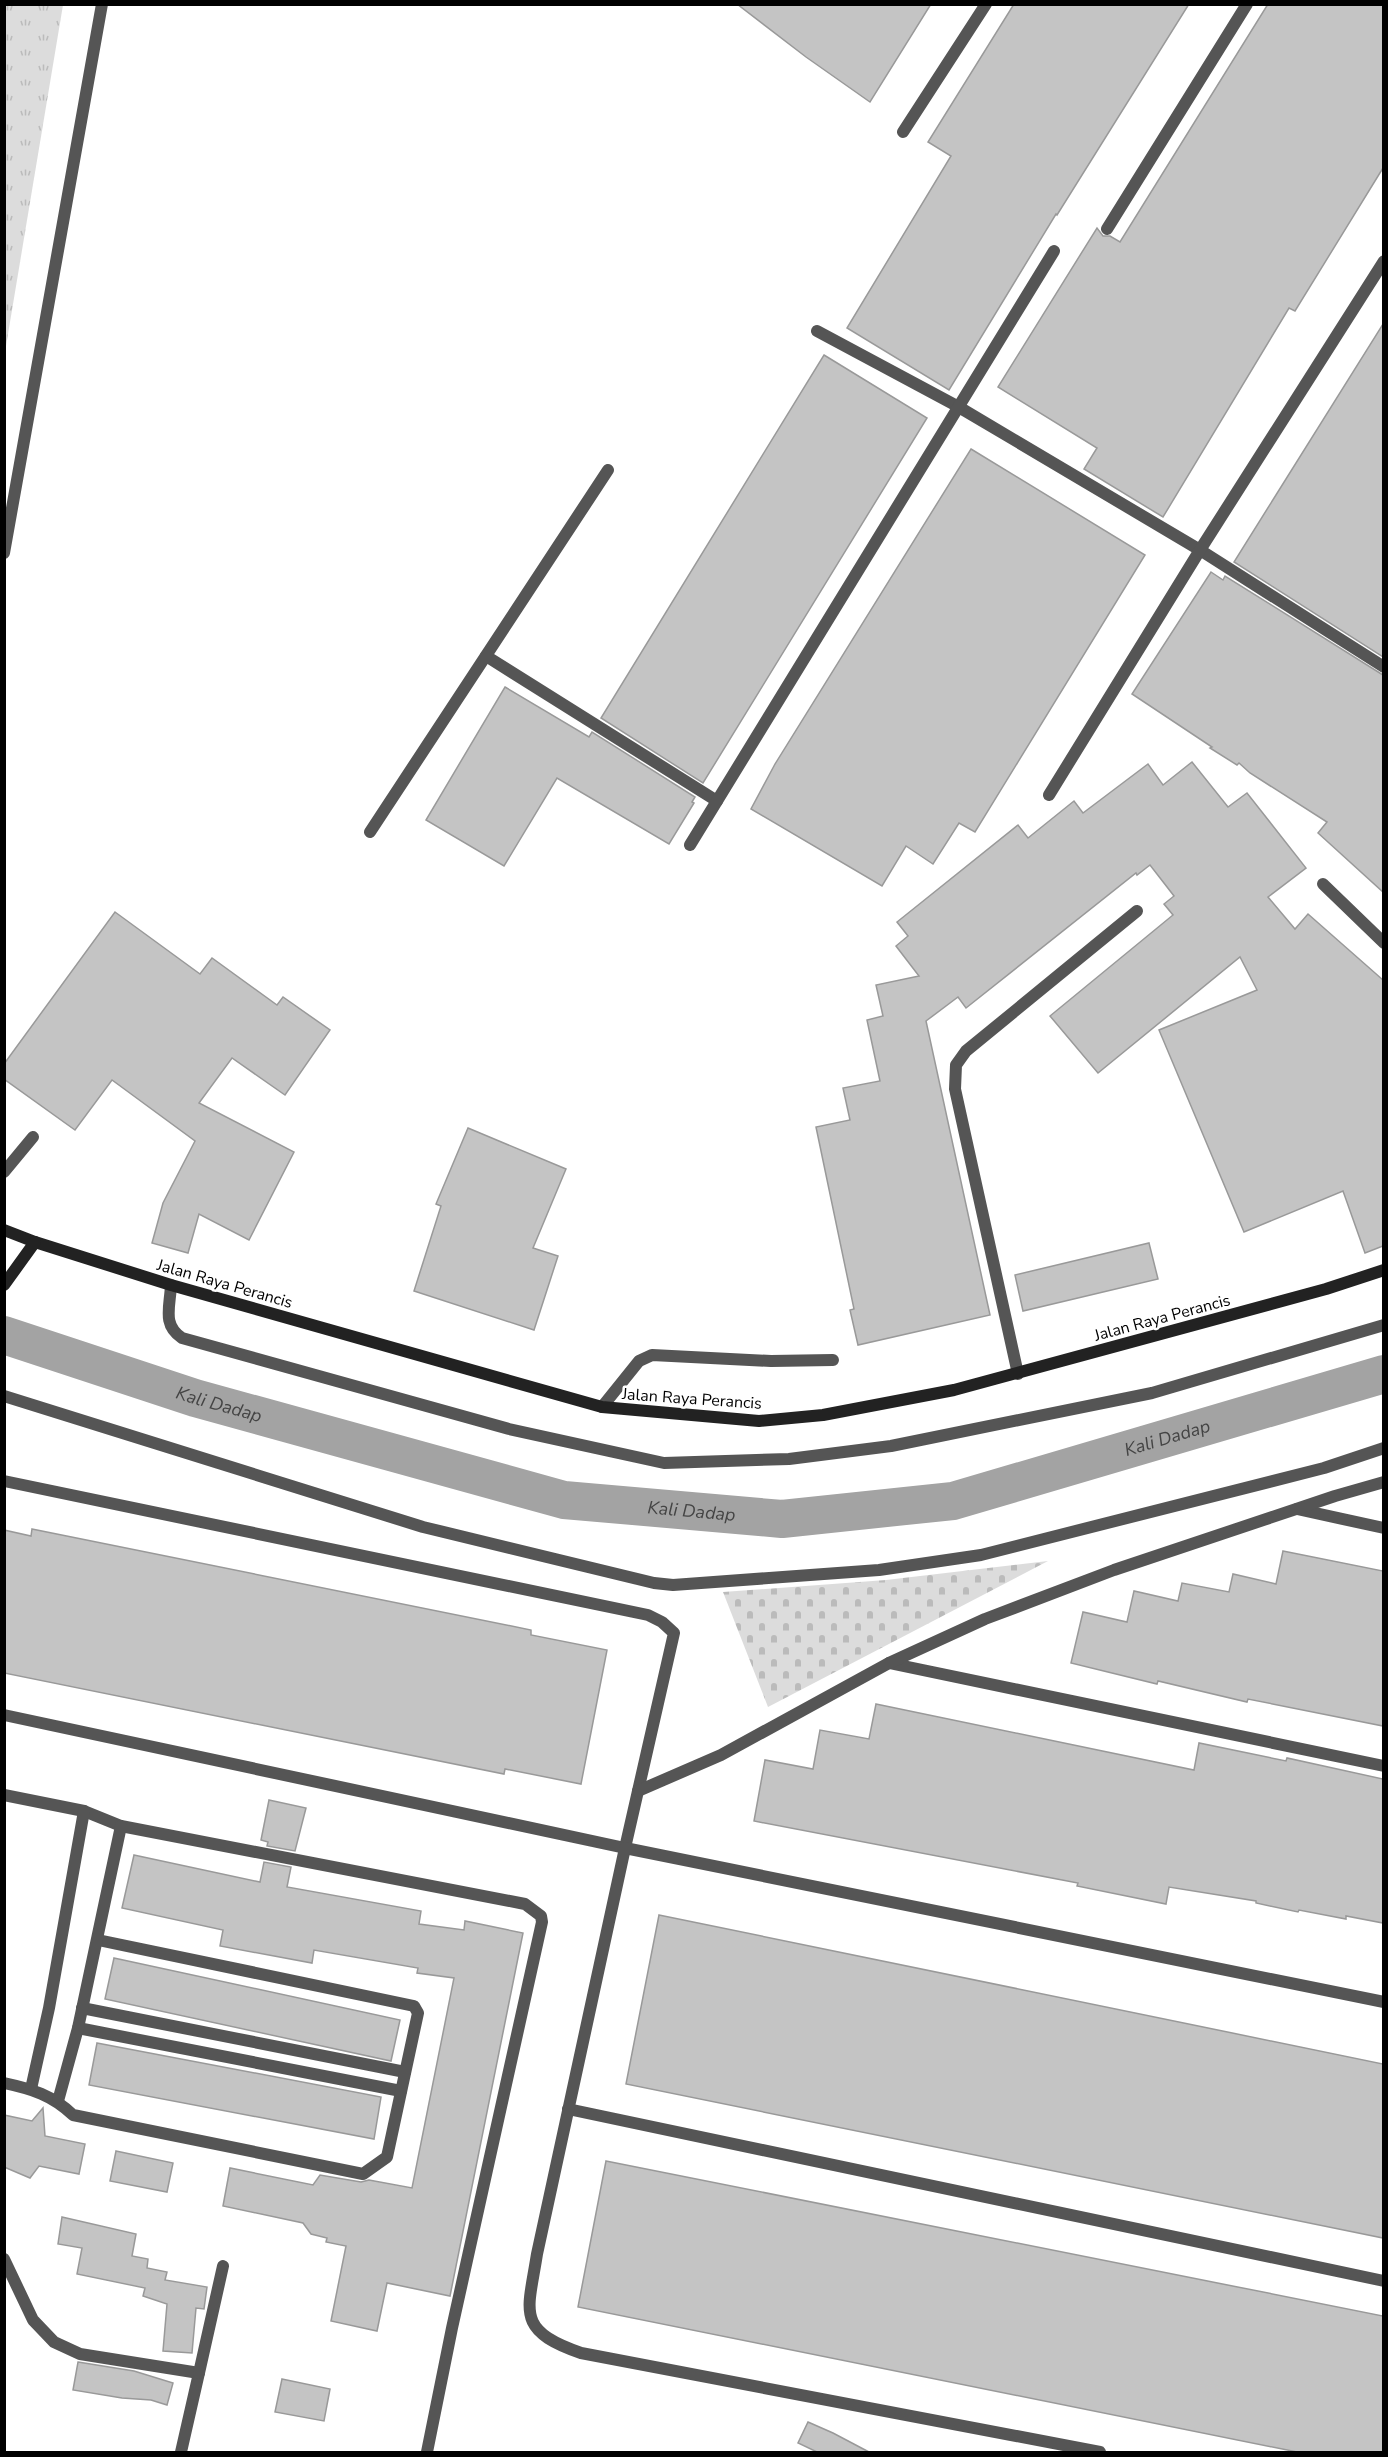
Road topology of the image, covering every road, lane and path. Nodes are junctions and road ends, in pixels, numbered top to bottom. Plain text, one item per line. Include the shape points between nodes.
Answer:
1 (102, 4) edge
2 (986, 4) edge
3 (1247, 4) edge
4 (903, 132) dead end
5 (1107, 229) dead end
6 (1054, 251) dead end
7 (1383, 261) edge
8 (817, 331) dead end
9 (957, 406) junction
10 (608, 470) dead end
11 (1200, 550) junction
12 (4, 553) edge
13 (486, 656) junction
14 (1383, 667) edge
15 (1049, 795) dead end
16 (717, 801) junction
17 (370, 832) dead end
18 (690, 845) dead end
19 (1323, 884) dead end
20 (1137, 911) dead end
21 (1383, 943) edge
22 (33, 1137) dead end
23 (4, 1172) edge
24 (4, 1230) edge
25 (35, 1242) junction
26 (1383, 1270) edge
27 (4, 1285) edge
28 (171, 1285) junction
29 (1383, 1325) edge
30 (833, 1360) dead end
31 (1018, 1374) junction
32 (4, 1396) edge
33 (602, 1407) junction
34 (1383, 1448) edge
35 (4, 1481) edge
36 (1383, 1482) edge
37 (1297, 1509) junction
38 (1383, 1528) edge
39 (889, 1663) junction
40 (4, 1715) edge
41 (1383, 1766) edge
42 (638, 1791) junction
43 (4, 1795) edge
44 (84, 1811) junction
45 (121, 1826) junction
46 (625, 1848) junction
47 (98, 1940) junction
48 (1383, 2002) edge
49 (82, 2008) junction
50 (78, 2028) junction
51 (405, 2072) junction
52 (4, 2083) edge
53 (31, 2089) junction
54 (401, 2091) junction
55 (58, 2101) junction
56 (568, 2109) junction
57 (4, 2259) edge
58 (223, 2266) dead end
59 (1383, 2281) edge
60 (199, 2373) junction
61 (181, 2452) edge
62 (428, 2452) edge
63 (1100, 2452) edge

1 - 12 street
2 - 4 street
3 - 5 street
6 - 9 street
7 - 11 street
8 - 9 street
9 - 11 street
9 - 16 street
10 - 13 street
11 - 14 street
11 - 15 street
13 - 16 street
13 - 17 street
16 - 18 street
19 - 21 street
20 - 31 street via 966,1051 956,1065 955,1089
22 - 23 street
24 - 25 street, Jalan Raya Perancis
25 - 27 street
25 - 28 street, Jalan Raya Perancis
26 - 31 street, Jalan Raya Perancis
28 - 29 street via 168,1322 182,1338 508,1429 664,1463 789,1459 891,1446 1152,1393
28 - 33 street, Jalan Raya Perancis
30 - 33 street via 652,1355 639,1361
31 - 33 street, Jalan Raya Perancis via 823,1415 759,1421
32 - 34 street via 423,1527 673,1585 879,1570 981,1555 1324,1468
35 - 42 street via 655,1618 674,1633
36 - 37 street
37 - 38 street
37 - 39 street via 1093,1578 985,1619
39 - 41 street
39 - 42 street via 721,1755
40 - 46 street
42 - 46 street
43 - 44 street
44 - 45 street
44 - 53 street
45 - 47 street
45 - 62 street via 525,1904 541,1916 543,1922
46 - 48 street
46 - 56 street
47 - 49 street
47 - 51 street via 414,2006 418,2013
49 - 50 street
49 - 51 street
50 - 54 street
50 - 55 street
51 - 54 street
52 - 53 street
53 - 55 street
54 - 55 street via 387,2157 363,2174 73,2115
56 - 59 street
56 - 63 street via 528,2313 537,2330 558,2345 581,2353
57 - 60 street via 33,2320 54,2342 80,2354
58 - 60 street
60 - 61 street

